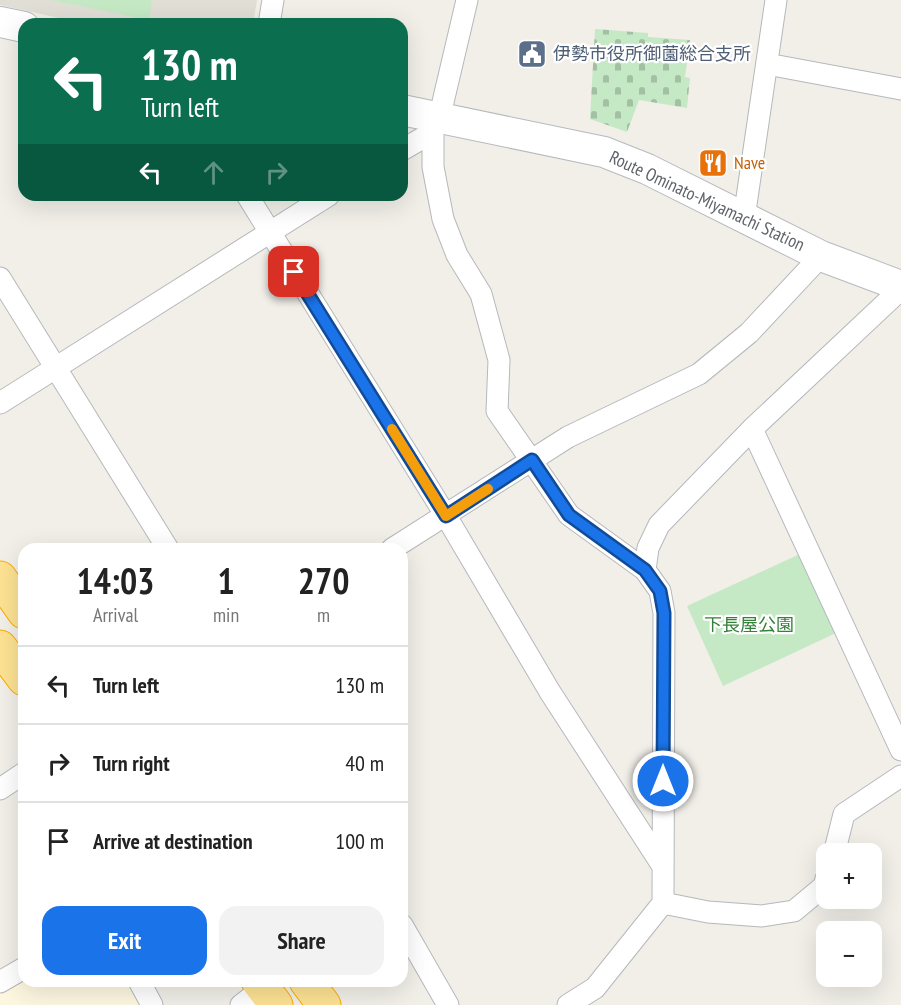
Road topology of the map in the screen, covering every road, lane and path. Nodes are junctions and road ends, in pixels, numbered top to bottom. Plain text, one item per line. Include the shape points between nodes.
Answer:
1 (273, 0) edge
2 (467, 0) edge
3 (776, 0) edge
4 (270, 18) edge
5 (0, 22) edge
6 (18, 26) edge
7 (767, 64) junction
8 (901, 89) edge
9 (408, 113) edge
10 (436, 125) junction
11 (408, 146) edge
12 (251, 201) edge
13 (319, 201) edge
14 (744, 218) junction
15 (269, 231) junction
16 (821, 256) junction
17 (0, 278) edge
18 (901, 288) edge
19 (58, 368) junction
20 (0, 403) edge
21 (752, 429) junction
22 (532, 460) junction
23 (446, 516) junction
24 (163, 543) edge
25 (402, 543) edge
26 (645, 570) junction
27 (0, 578) edge
28 (18, 604) edge
29 (0, 647) edge
30 (18, 672) edge
31 (901, 750) edge
32 (901, 776) edge
33 (18, 777) edge
34 (0, 789) edge
35 (837, 843) edge
36 (662, 865) junction
37 (816, 893) edge
38 (663, 903) junction
39 (408, 935) edge
40 (18, 972) edge
41 (0, 982) edge
42 (142, 987) edge
43 (310, 987) edge
44 (152, 1005) edge
45 (324, 1005) edge
46 (448, 1005) edge
47 (568, 1005) edge

1 - 4 street
2 - 10 street
3 - 7 street
5 - 6 main road
7 - 8 street
7 - 14 street
9 - 10 main road, Route Ominato-Miyamachi Station
10 - 11 street
10 - 14 main road, Route Ominato-Miyamachi Station via 604,152
10 - 22 street via 433,166 443,219 457,255 481,294 499,360 496,411
12 - 15 street
13 - 15 street
14 - 16 main road, Route Ominato-Miyamachi Station
15 - 19 street
15 - 23 street
16 - 18 main road, Route Ominato-Miyamachi Station
16 - 22 street via 749,333 699,374 568,437
17 - 19 street
18 - 21 street
19 - 20 street
19 - 24 street
21 - 26 street via 659,525 648,548
21 - 31 street
22 - 23 street
22 - 26 street via 569,515
23 - 25 street
23 - 36 street via 550,692
26 - 36 street via 660,591 664,613
27 - 28 highway
29 - 30 highway
32 - 35 street via 844,814
33 - 34 street
36 - 38 street
37 - 38 street via 794,911 762,916 708,912
38 - 47 street via 595,988
39 - 46 street
40 - 41 street
42 - 44 street
43 - 45 highway

